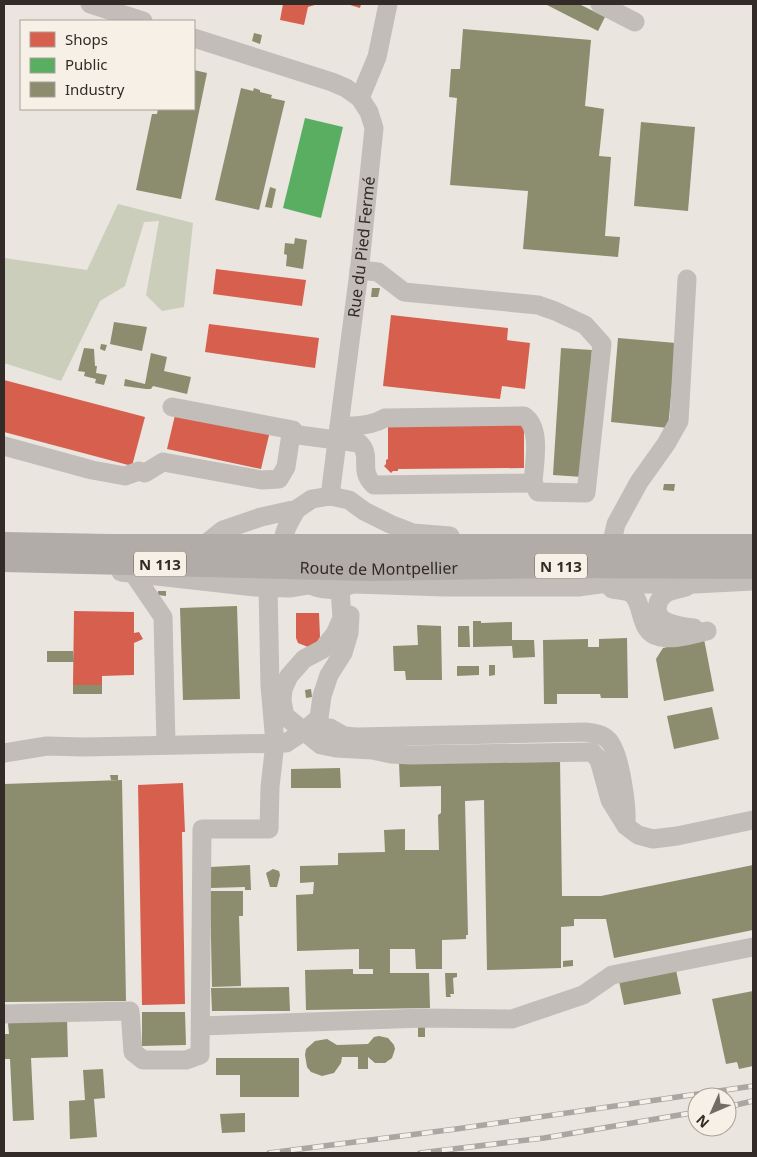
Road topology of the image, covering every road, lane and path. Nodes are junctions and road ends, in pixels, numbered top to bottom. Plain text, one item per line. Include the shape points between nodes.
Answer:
1 (90, 4) edge
2 (388, 4) edge
3 (600, 4) edge
4 (109, 7) edge
5 (141, 20) edge
6 (635, 22) dead end
7 (195, 38) edge
8 (360, 98) junction
9 (359, 270) junction
10 (687, 279) dead end
11 (172, 407) dead end
12 (338, 433) junction
13 (292, 434) junction
14 (4, 446) edge
15 (533, 483) junction
16 (330, 496) junction
17 (364, 510) junction
18 (295, 513) junction
19 (4, 544) edge
20 (201, 544) junction
21 (377, 546) junction
22 (568, 546) junction
23 (611, 546) junction
24 (753, 546) edge
25 (287, 556) junction
26 (4, 560) edge
27 (29, 561) junction
28 (753, 566) edge
29 (133, 574) junction
30 (353, 582) junction
31 (753, 582) edge
32 (695, 584) junction
33 (309, 585) junction
34 (578, 586) junction
35 (268, 587) junction
36 (304, 731) junction
37 (275, 742) junction
38 (166, 745) junction
39 (4, 753) edge
40 (753, 820) edge
41 (753, 947) edge
42 (4, 1014) edge
43 (201, 1026) junction

1 - 4 street
2 - 8 street via 377,58
3 - 6 street
4 - 5 street
7 - 8 street via 332,82
8 - 9 street, Rue du Pied Fermé via 370,112 374,128
9 - 12 street, Rue du Pied Fermé
9 - 15 street via 378,272 404,292 538,306 555,311 585,325 602,344 586,493 538,492
10 - 23 street via 679,421 616,524
11 - 13 street via 293,430
12 - 13 street
12 - 15 street via 359,443 365,450 364,465 374,485
12 - 15 street via 352,426 376,424 386,418 524,416 532,423 535,436
12 - 16 street, Rue du Pied Fermé
13 - 14 street via 286,466 279,479 262,480 163,462 145,473 139,471 125,476
16 - 17 street via 349,500
16 - 18 street via 312,499
17 - 21 street via 374,527
17 - 22 street via 413,533 546,537
18 - 20 street via 244,534
18 - 25 street via 287,525
19 - 20 main road, Route de Montpellier / N 113
20 - 25 main road, Route de Montpellier / N 113
21 - 22 main road, Route de Montpellier / N 113
21 - 25 main road, Route de Montpellier / N 113
21 - 30 street via 375,558
22 - 23 main road, Route de Montpellier / N 113
23 - 24 main road, Route de Montpellier / N 113
25 - 27 main road, Route de Montpellier / N 113
25 - 30 main road, Route de Montpellier / N 113
25 - 33 street via 298,578
26 - 27 main road, Route de Montpellier / N 113
27 - 29 street
28 - 30 main road, Route de Montpellier / N 113 via 560,566
29 - 35 street
29 - 38 street via 163,617
30 - 33 street via 330,590
30 - 34 street via 445,588
30 - 36 street via 350,633 343,653 329,675 319,718
30 - 36 street via 336,634 323,650 304,659 289,676 283,689 285,716
31 - 32 street
32 - 34 street
32 - 34 street via 667,593 660,599 658,614 672,625 708,631 659,637 647,628 640,616 638,601 631,593
33 - 35 street
35 - 37 street
36 - 37 street via 286,743
36 - 40 street via 330,728 344,736 384,744 585,732 596,734 607,739 615,749 627,814 626,826 638,835 653,839 678,836
37 - 38 street
37 - 43 street via 269,829 202,829
38 - 39 street via 47,746
41 - 43 street via 612,975 583,995 512,1019 422,1018
42 - 43 street via 130,1011 133,1052 143,1060 186,1060 200,1055

